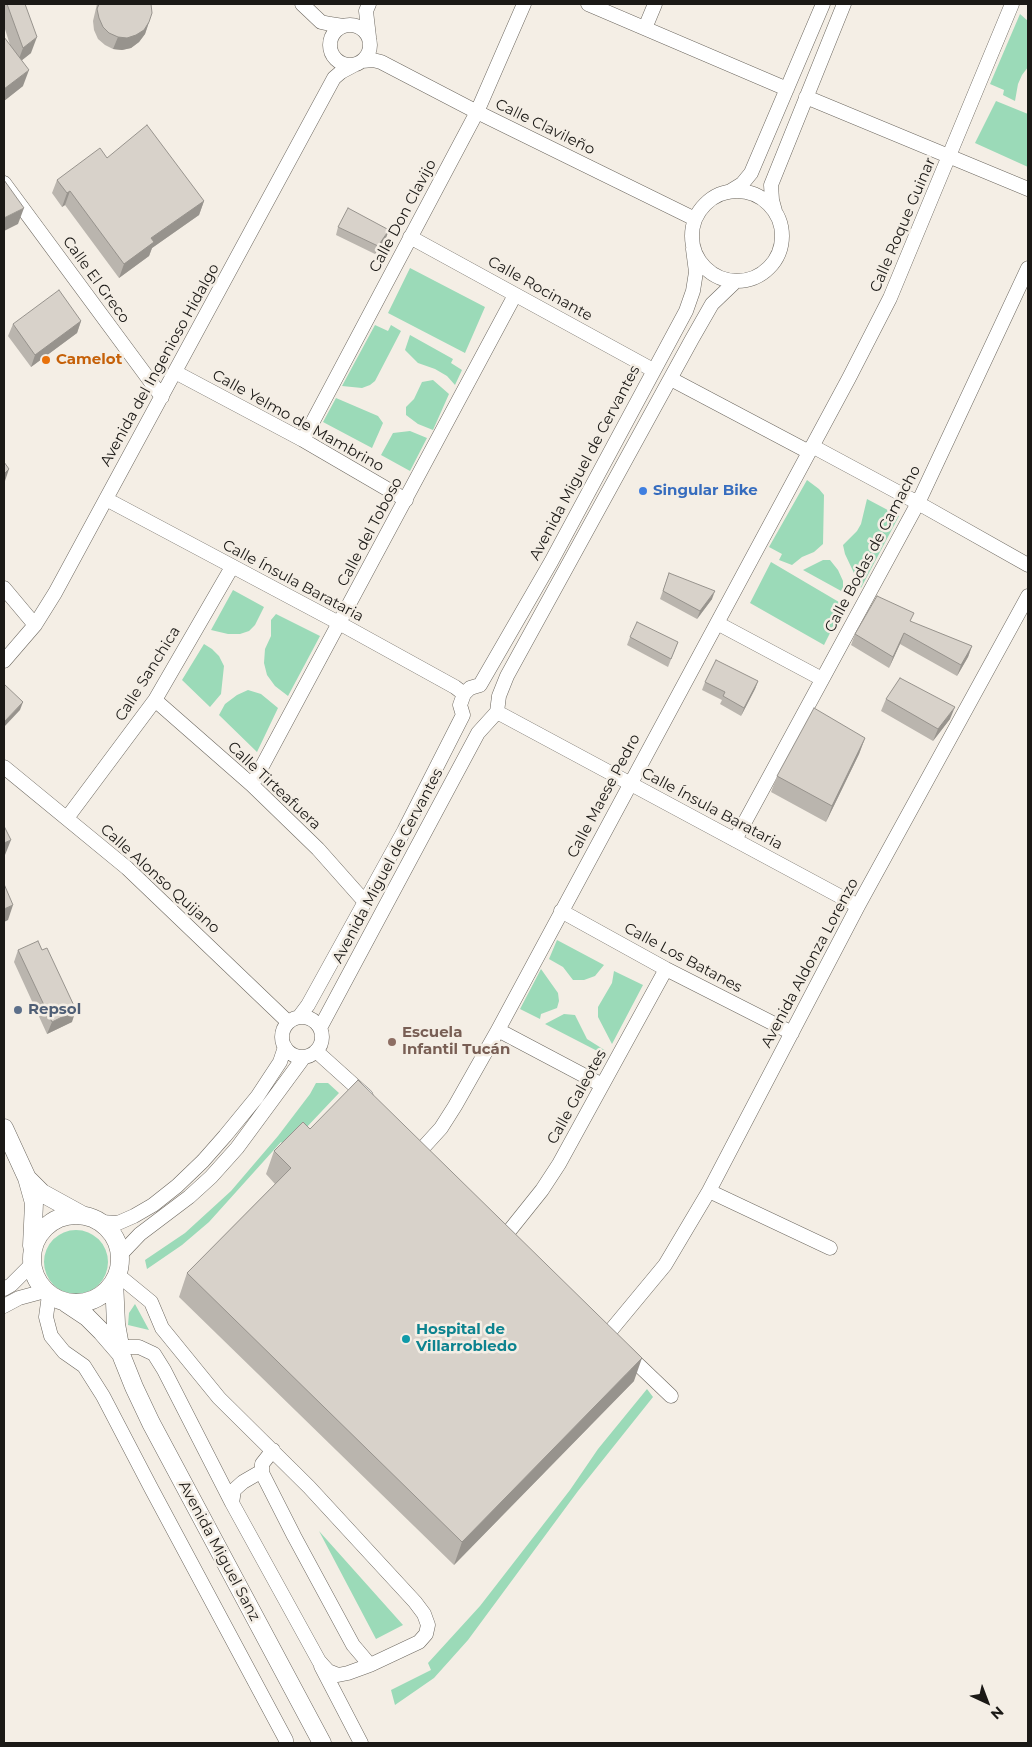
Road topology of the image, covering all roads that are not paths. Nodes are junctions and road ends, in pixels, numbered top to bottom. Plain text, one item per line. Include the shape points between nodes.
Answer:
1 (302, 4) edge
2 (524, 4) edge
3 (588, 4) edge
4 (655, 4) edge
5 (823, 4) edge
6 (844, 4) edge
7 (1012, 4) edge
8 (367, 8) edge
9 (321, 22) junction
10 (346, 25) junction
11 (645, 28) junction
12 (370, 40) junction
13 (331, 51) junction
14 (381, 62) junction
15 (359, 63) junction
16 (334, 78) junction
17 (787, 89) junction
18 (806, 96) junction
19 (477, 112) junction
20 (949, 157) junction
21 (4, 182) edge
22 (1028, 189) edge
23 (729, 192) junction
24 (775, 212) junction
25 (695, 219) junction
26 (410, 236) junction
27 (693, 249) junction
28 (1028, 268) edge
29 (736, 281) junction
30 (516, 295) junction
31 (653, 370) junction
32 (175, 372) junction
33 (671, 378) junction
34 (162, 397) junction
35 (302, 440) junction
36 (811, 449) junction
37 (106, 499) junction
38 (406, 500) junction
39 (918, 503) junction
40 (1028, 565) edge
41 (232, 567) junction
42 (4, 588) edge
43 (1028, 596) edge
44 (339, 623) junction
45 (717, 623) junction
46 (35, 625) junction
47 (4, 661) edge
48 (822, 679) junction
49 (480, 685) junction
50 (464, 694) junction
51 (499, 696) junction
52 (155, 700) junction
53 (463, 715) junction
54 (492, 717) junction
55 (4, 767) edge
56 (630, 783) junction
57 (252, 785) junction
58 (67, 818) junction
59 (735, 840) junction
60 (364, 902) junction
61 (858, 906) junction
62 (561, 911) junction
63 (666, 969) junction
64 (294, 1019) junction
65 (320, 1028) junction
66 (498, 1030) junction
67 (792, 1033) junction
68 (284, 1048) junction
69 (310, 1054) junction
70 (602, 1085) junction
71 (375, 1105) edge
72 (4, 1128) edge
73 (421, 1150) edge
74 (27, 1178) junction
75 (709, 1191) junction
76 (82, 1215) junction
77 (100, 1222) junction
78 (506, 1234) edge
79 (830, 1248) dead end
80 (120, 1255) junction
81 (32, 1258) junction
82 (116, 1278) junction
83 (4, 1288) edge
84 (47, 1293) junction
85 (66, 1303) junction
86 (4, 1306) edge
87 (121, 1352) junction
88 (671, 1396) dead end
89 (272, 1450) junction
90 (262, 1470) junction
91 (232, 1503) junction
92 (316, 1656) junction
93 (370, 1665) junction
94 (286, 1743) edge
95 (322, 1743) edge
96 (361, 1743) edge

1 - 9 street
2 - 19 street, Calle Don Clavijo
3 - 11 street
4 - 11 street
5 - 17 street
6 - 18 street
7 - 20 street, Calle Roque Guinar
8 - 10 street
8 - 12 street
9 - 10 street
9 - 13 street
10 - 12 street via 361,27
10 - 13 street via 333,33
11 - 17 street
12 - 14 street
12 - 15 street via 370,50
13 - 15 street via 343,64
13 - 16 street
14 - 15 street, Calle Clavileño
14 - 19 street, Calle Clavileño
15 - 16 street, Avenida del Ingenioso Hidalgo
16 - 32 street, Avenida del Ingenioso Hidalgo
17 - 23 street via 751,173
18 - 20 street
18 - 24 street via 771,186
19 - 25 street, Calle Clavileño
19 - 26 street, Calle Don Clavijo
20 - 22 street
20 - 36 street, Calle Roque Guinar via 890,298
21 - 34 street, Calle El Greco
23 - 24 street via 752,193
23 - 25 street via 717,195 705,204
24 - 29 street via 781,226 782,241 774,262 763,274
25 - 27 street
26 - 30 street, Calle Rocinante
26 - 35 street, Calle Don Clavijo
27 - 29 street via 709,272
27 - 31 street, Avenida Miguel de Cervantes via 696,272 693,291 686,311
28 - 39 street, Calle Bodas de Camacho
29 - 33 street, Avenida Miguel de Cervantes via 712,304
30 - 31 street, Calle Rocinante
30 - 38 street, Calle del Toboso
31 - 49 street, Avenida Miguel de Cervantes via 551,562
32 - 34 street, Avenida del Ingenioso Hidalgo
32 - 35 street, Calle Yelmo de Mambrino
33 - 36 street
33 - 51 street, Avenida Miguel de Cervantes
34 - 37 street, Avenida del Ingenioso Hidalgo
35 - 38 street, Calle Yelmo de Mambrino
36 - 39 street
36 - 45 street, Calle Maese Pedro
37 - 41 street, Calle Ínsula Barataria
37 - 46 street, Avenida del Ingenioso Hidalgo
38 - 44 street, Calle del Toboso
39 - 40 street
39 - 48 street, Calle Bodas de Camacho
41 - 44 street, Calle Ínsula Barataria
41 - 52 street, Calle Sanchica
42 - 46 street
43 - 61 street, Avenida Aldonza Lorenzo
44 - 50 street, Calle Ínsula Barataria
44 - 57 street, Calle del Toboso
45 - 48 street
45 - 56 street, Calle Maese Pedro
46 - 47 street, Avenida del Ingenioso Hidalgo
48 - 59 street, Calle Bodas de Camacho
49 - 50 street
49 - 51 street via 491,688
50 - 53 street, Avenida Miguel de Cervantes via 460,705
51 - 54 street, Avenida Miguel de Cervantes
52 - 57 street, Calle Tirteafuera
52 - 58 street, Calle Sanchica
53 - 54 street via 478,723
53 - 60 street, Avenida Miguel de Cervantes
54 - 56 street, Calle Ínsula Barataria
54 - 65 street, Avenida Miguel de Cervantes via 478,734
55 - 58 street, Calle Alonso Quijano
56 - 59 street, Calle Ínsula Barataria
56 - 62 street, Calle Maese Pedro
57 - 60 street, Calle Tirteafuera via 318,849
58 - 64 street, Calle Alonso Quijano
59 - 61 street, Calle Ínsula Barataria
60 - 64 street, Avenida Miguel de Cervantes via 308,1005
61 - 67 street, Avenida Aldonza Lorenzo
62 - 63 street, Calle Los Batanes
62 - 66 street, Calle Maese Pedro
63 - 67 street, Calle Los Batanes
63 - 70 street, Calle Galeotes
64 - 65 street via 312,1019
64 - 68 street via 282,1034
65 - 69 street via 322,1040
66 - 70 street
66 - 73 street, Calle Maese Pedro via 441,1128
67 - 75 street, Avenida Aldonza Lorenzo
68 - 69 street via 293,1055
68 - 77 street via 280,1062 257,1097 190,1173 134,1216 118,1223
69 - 71 street
69 - 80 street via 238,1148 211,1177 140,1234
70 - 78 street, Calle Galeotes via 559,1164
72 - 74 street
74 - 76 street via 42,1193
74 - 81 street via 34,1203
75 - 79 street
75 - 88 street, Avenida Aldonza Lorenzo via 665,1265 603,1331
76 - 77 street
76 - 81 street via 59,1218 47,1225 38,1235
77 - 80 street via 113,1234
80 - 82 street
81 - 83 street via 11,1285
81 - 84 street via 33,1272
82 - 85 street via 105,1293 91,1301
82 - 87 street, Avenida Miguel Sanz via 116,1324
82 - 89 street via 146,1296 162,1328 197,1373
84 - 85 street
84 - 86 street via 20,1298
84 - 94 street via 46,1317 51,1336 64,1352 84,1366 103,1396
85 - 87 street, Avenida Miguel Sanz via 88,1317
87 - 91 street via 139,1347 154,1354
87 - 95 street, Avenida Miguel Sanz via 151,1423
89 - 90 street via 262,1464
89 - 93 street via 424,1614 428,1625 419,1642
90 - 91 street via 234,1490
90 - 93 street via 353,1646
91 - 92 street
92 - 93 street via 328,1671 338,1675
92 - 96 street

